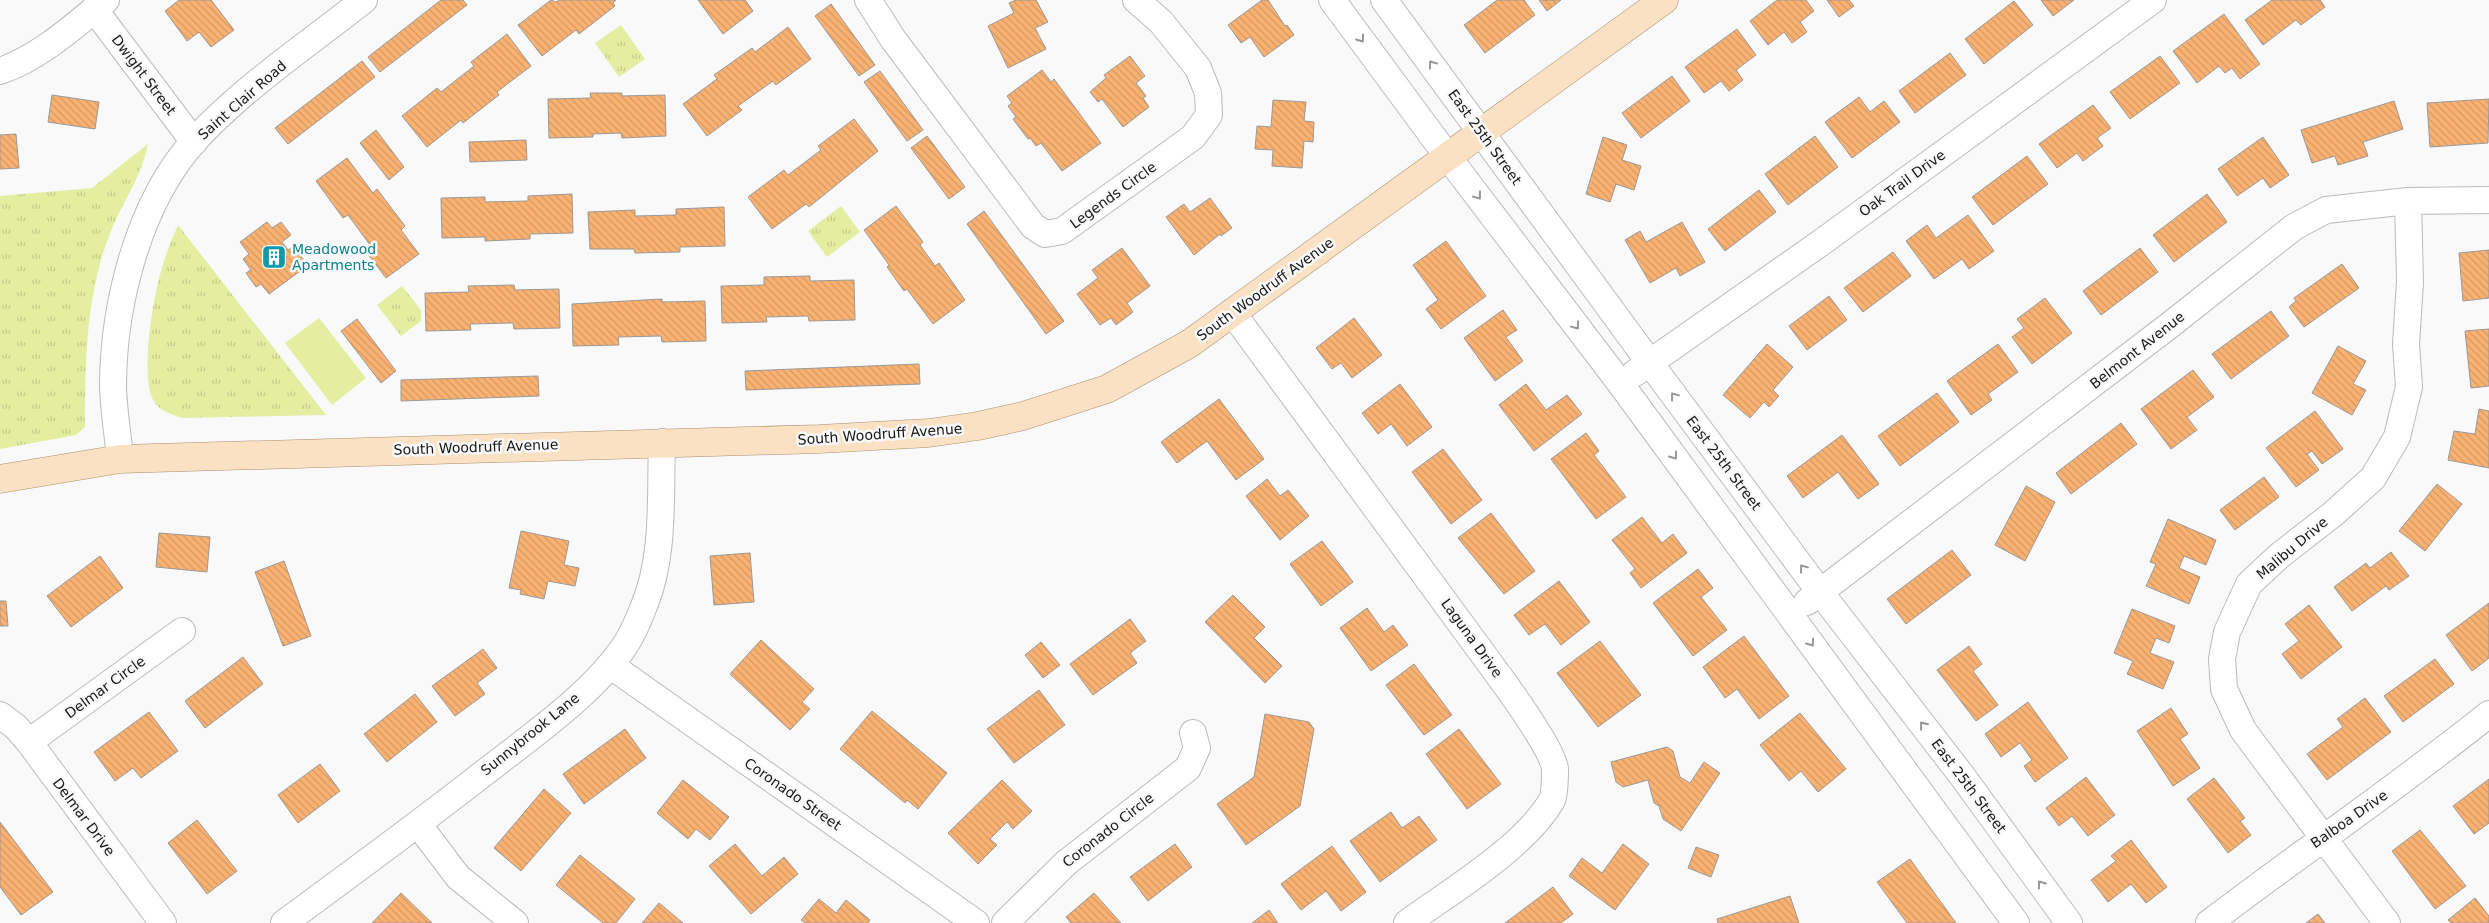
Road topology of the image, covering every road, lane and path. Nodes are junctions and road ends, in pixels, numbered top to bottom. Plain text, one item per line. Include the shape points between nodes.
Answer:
1 (364, 0) edge
2 (868, 0) edge
3 (1136, 0) edge
4 (1332, 0) edge
5 (1384, 0) edge
6 (1664, 0) edge
7 (2153, 0) edge
8 (100, 5) edge
9 (0, 71) edge
10 (1482, 132) junction
11 (194, 142) junction
12 (1448, 157) junction
13 (2489, 200) edge
14 (2408, 201) junction
15 (1232, 312) junction
16 (1650, 363) junction
17 (1620, 383) junction
18 (662, 442) junction
19 (120, 459) junction
20 (0, 479) edge
21 (1820, 592) junction
22 (1790, 614) junction
23 (182, 631) dead end
24 (610, 665) junction
25 (2489, 714) edge
26 (0, 715) edge
27 (1193, 733) dead end
28 (29, 742) junction
29 (418, 824) junction
30 (2322, 837) junction
31 (163, 923) edge
32 (284, 923) edge
33 (515, 923) edge
34 (976, 923) edge
35 (1005, 923) edge
36 (1407, 923) edge
37 (2016, 923) edge
38 (2069, 923) edge
39 (2209, 923) edge
40 (2386, 923) edge

1 - 11 street, Saint Clair Road via 256,85
2 - 3 street, Legends Circle via 1033,226 1045,234 1062,231 1193,137 1209,115 1208,93 1198,68 1161,22
4 -> 12 street
10 -> 5 street, East 25th Street
6 - 10 main road, South Woodruff Avenue
7 - 16 street, Oak Trail Drive via 1822,242
8 - 9 street via 34,54 14,67
8 - 11 street, Dwight Street
10 - 12 main road, South Woodruff Avenue
10 - 16 street, East 25th Street
11 - 19 street, Saint Clair Road via 179,162 147,220 123,291 114,352 113,386
12 - 15 main road, South Woodruff Avenue
12 -> 17 street
13 - 14 street, Belmont Avenue
14 - 21 street, Belmont Avenue via 2326,210 2294,227
14 - 30 street, Malibu Drive via 2410,282 2406,344 2409,387 2397,437 2373,478 2249,584 2227,632 2222,659 2224,689 2243,730
15 - 18 main road, South Woodruff Avenue via 1188,344 1107,389 1023,416 929,433
15 - 36 street, Laguna Drive via 1505,684 1536,730 1555,768 1553,798 1520,839
16 - 17 street, Oak Trail Drive
21 -> 16 street, East 25th Street
17 -> 22 street
18 - 19 main road, South Woodruff Avenue
18 - 24 street, Sunnybrook Lane via 659,544 650,587 627,643
19 - 20 main road, South Woodruff Avenue
21 - 22 street, Belmont Avenue
38 -> 21 street, East 25th Street via 1963,777
22 -> 37 street
23 - 28 street, Delmar Circle
24 - 29 street, Sunnybrook Lane via 557,716
24 - 34 street, Coronado Street
25 - 30 street, Balboa Drive via 2410,777
26 - 28 street, Delmar Drive
27 - 35 street, Coronado Circle via 1197,748 1188,768 1066,863
28 - 31 street, Delmar Drive
29 - 32 street, Sunnybrook Lane
29 - 33 street via 458,877
30 - 39 street, Balboa Drive
30 - 40 street, Malibu Drive

